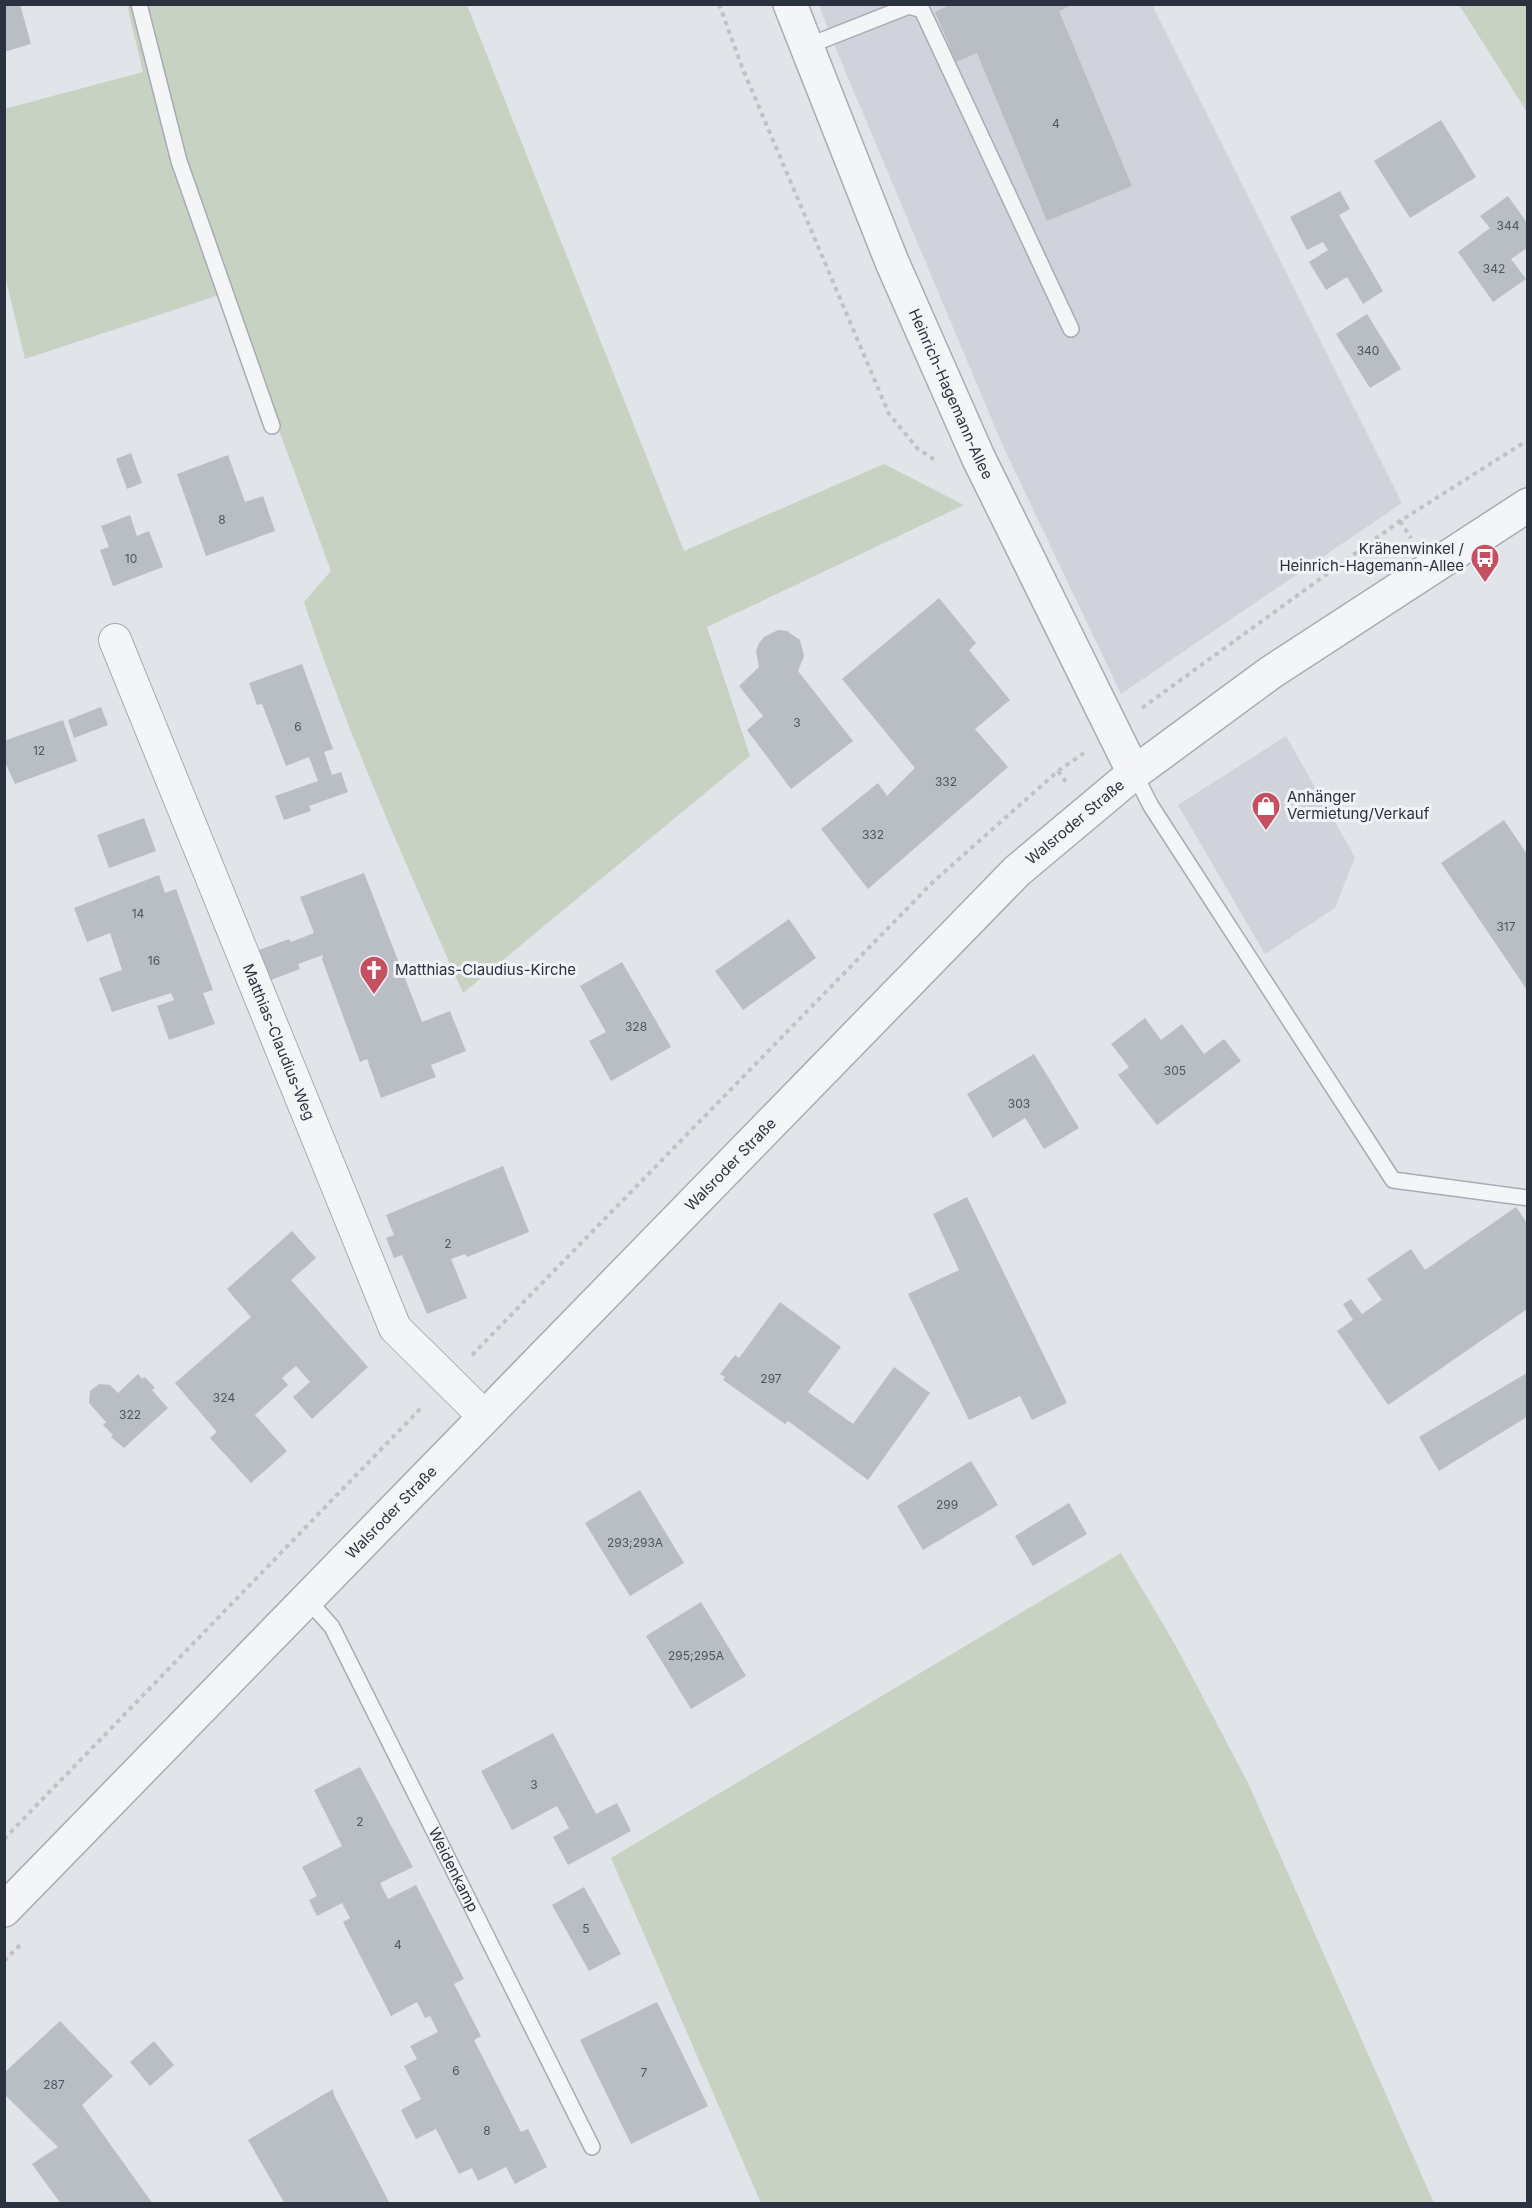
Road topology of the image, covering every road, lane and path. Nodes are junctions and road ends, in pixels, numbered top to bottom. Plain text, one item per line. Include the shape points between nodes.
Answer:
1 (139, 4) edge
2 (719, 4) edge
3 (790, 4) edge
4 (805, 47) junction
5 (1071, 328) dead end
6 (272, 426) dead end
7 (1527, 440) edge
8 (942, 465) dead end
9 (1527, 505) edge
10 (115, 640) dead end
11 (1113, 731) junction
12 (1078, 742) dead end
13 (1083, 753) junction
14 (1134, 773) junction
15 (1527, 1198) edge
16 (448, 1380) junction
17 (484, 1416) junction
18 (307, 1599) junction
19 (4, 1839) edge
20 (4, 1910) edge
21 (30, 1935) dead end
22 (4, 1961) edge
23 (592, 2147) dead end

1 - 6 lane via 179,161
2 - 8 path via 742,67 890,414 918,449
3 - 4 street, Heinrich-Hagemann-Allee
4 - 5 lane via 909,6 921,10
4 - 11 street, Heinrich-Hagemann-Allee via 892,262 978,457
7 - 11 path via 1400,521
9 - 14 street, Walsroder Straße via 1270,673
10 - 16 street, Matthias-Claudius-Weg via 395,1328
11 - 13 path
11 - 14 street, Heinrich-Hagemann-Allee
12 - 13 path
13 - 16 path via 933,882
14 - 15 lane via 1151,806 1393,1180
14 - 17 street, Walsroder Straße via 1017,871
16 - 17 street, Matthias-Claudius-Weg
16 - 19 path
17 - 18 street, Walsroder Straße
18 - 20 street, Walsroder Straße
18 - 23 lane, Weidenkamp via 332,1627
21 - 22 path

